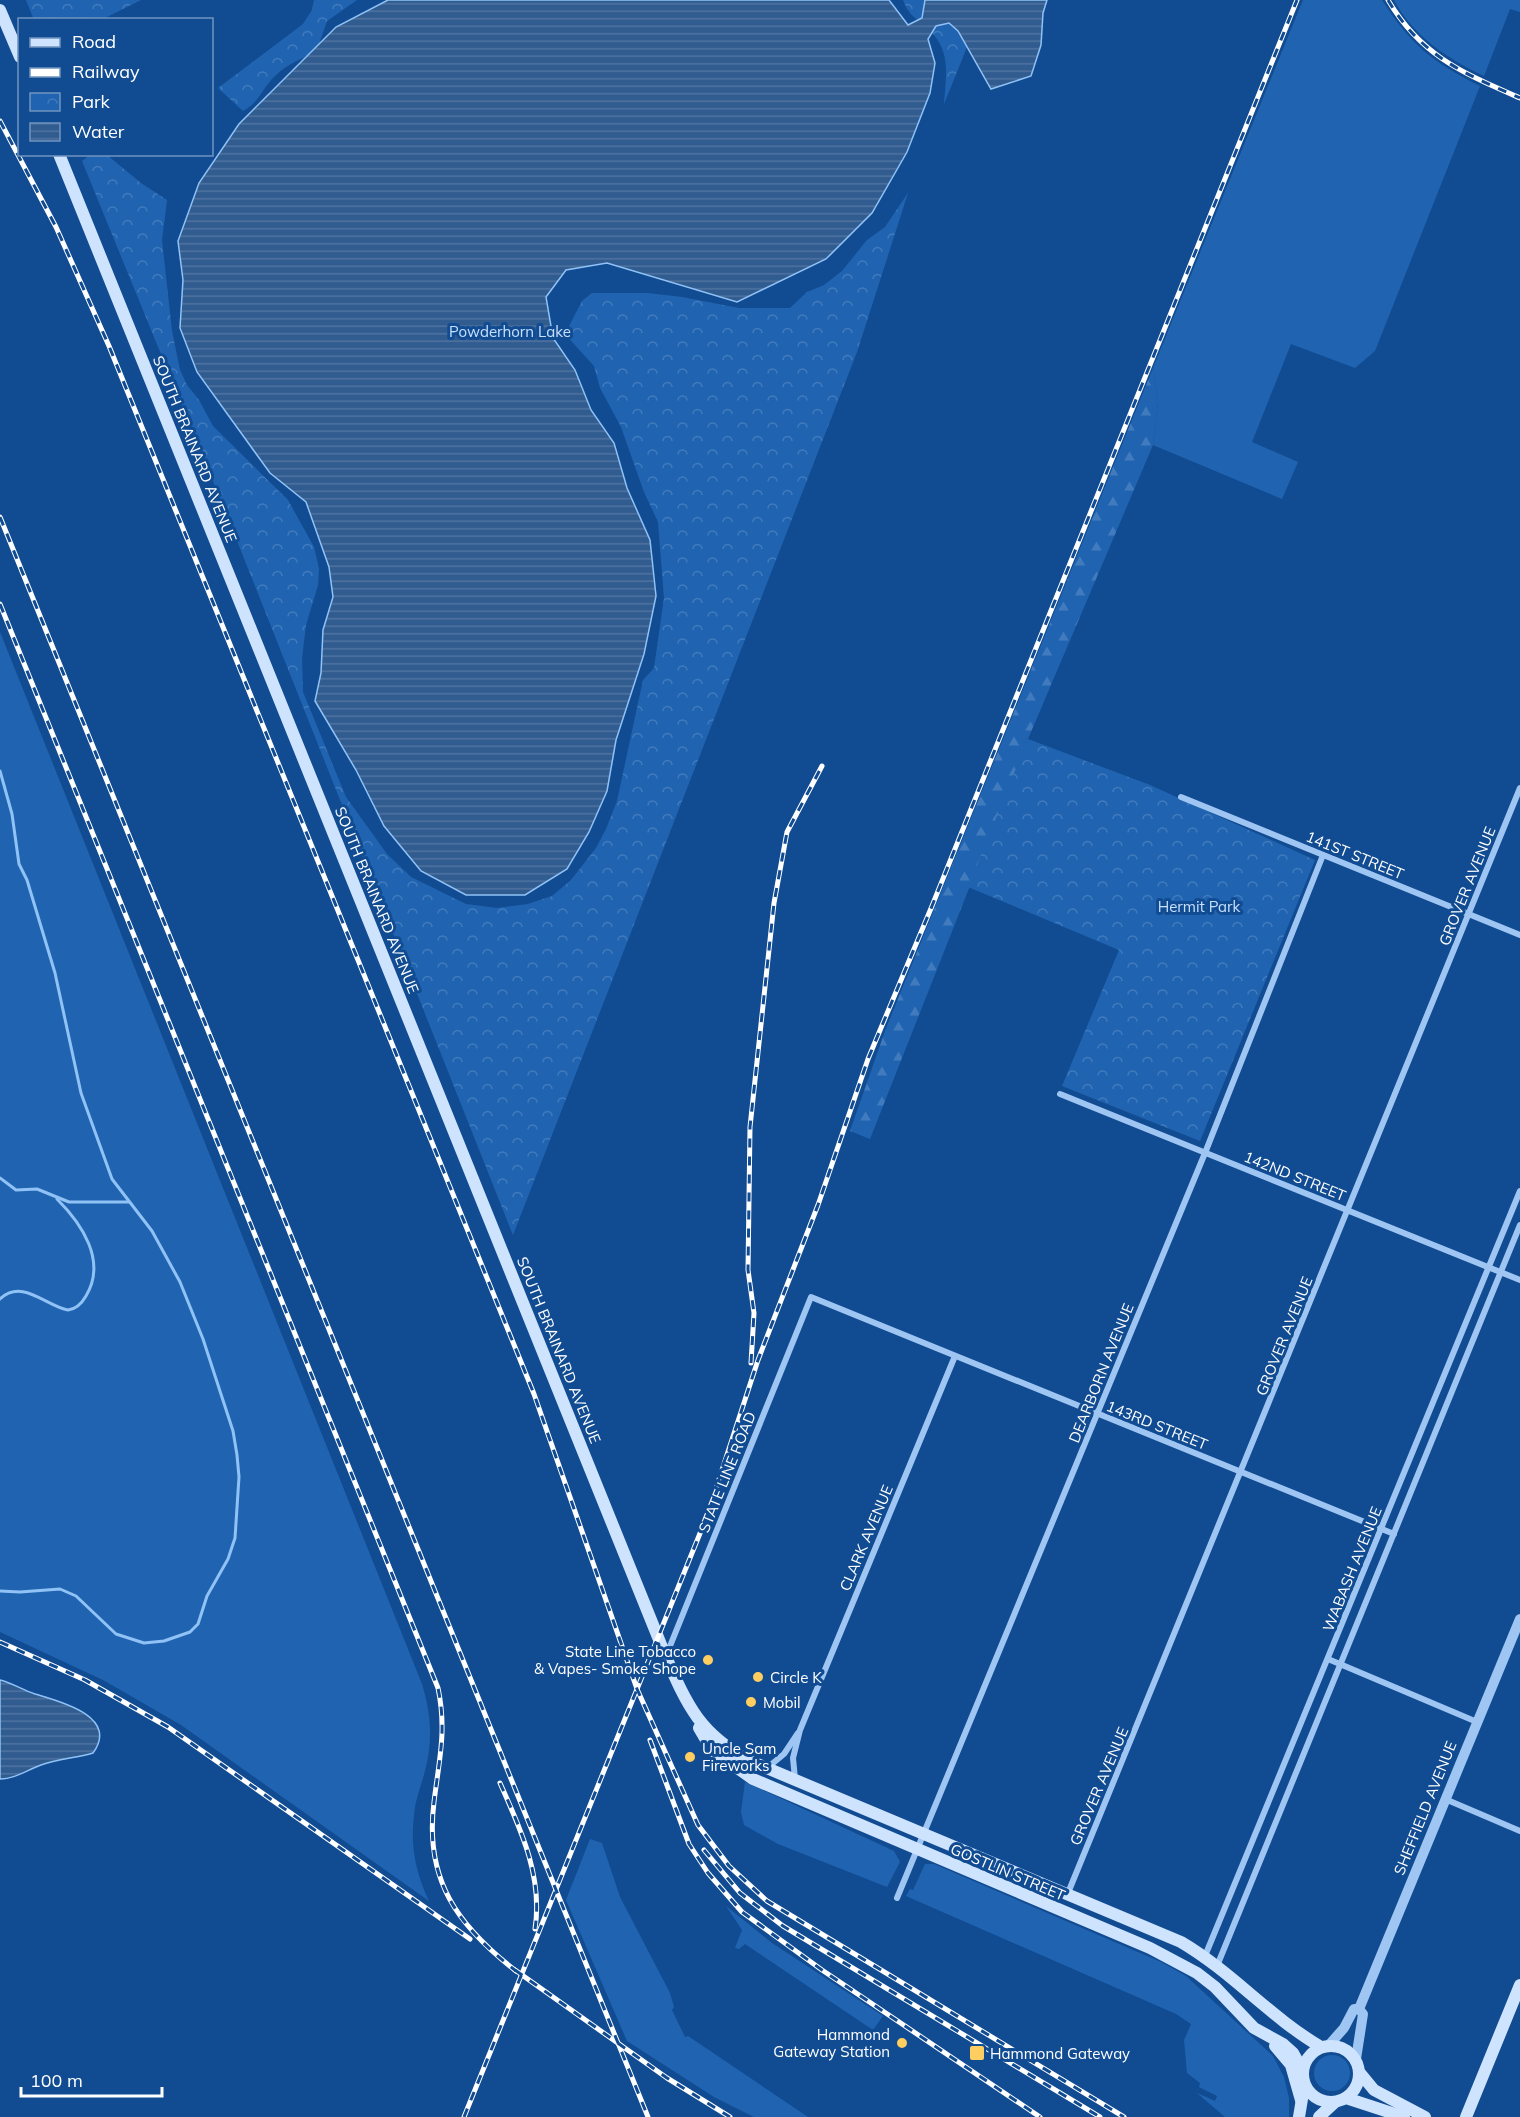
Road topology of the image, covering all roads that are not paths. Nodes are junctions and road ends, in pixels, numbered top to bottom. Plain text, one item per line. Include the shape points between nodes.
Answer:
1 (0, 10) edge
2 (18, 52) edge
3 (61, 156) edge
4 (1520, 788) edge
5 (1181, 797) dead end
6 (1323, 855) junction
7 (1469, 914) junction
8 (1520, 935) edge
9 (1060, 1094) dead end
10 (1205, 1153) junction
11 (1520, 1191) edge
12 (1348, 1211) junction
13 (1520, 1225) edge
14 (1488, 1267) junction
15 (1501, 1273) junction
16 (1520, 1281) edge
17 (811, 1297) joint
18 (955, 1356) junction
19 (1097, 1413) junction
20 (1241, 1472) junction
21 (1380, 1529) junction
22 (1394, 1534) junction
23 (1520, 1618) edge
24 (666, 1657) junction
25 (1328, 1659) junction
26 (1340, 1664) junction
27 (694, 1716) junction
28 (1478, 1722) junction
29 (800, 1730) junction
30 (767, 1768) junction
31 (796, 1780) junction
32 (1445, 1799) junction
33 (1520, 1831) edge
34 (924, 1833) junction
35 (917, 1850) junction
36 (1068, 1893) junction
37 (897, 1898) dead end
38 (1204, 1956) junction
39 (1217, 1966) junction
40 (1520, 1985) edge
41 (1359, 2008) junction
42 (1254, 2028) junction
43 (1325, 2046) junction
44 (1356, 2059) junction
45 (1303, 2071) junction
46 (1360, 2073) junction
47 (1306, 2086) junction
48 (1301, 2100) junction
49 (1340, 2100) junction
50 (1299, 2117) edge
51 (1319, 2117) edge
52 (1404, 2117) edge
53 (1425, 2117) edge
54 (1466, 2117) edge

1 - 2 main road
3 - 24 main road, SOUTH BRAINARD AVENUE
4 - 7 street, GROVER AVENUE
5 - 6 street, 141ST STREET
6 - 7 street, 141ST STREET
6 - 10 street, DEARBORN AVENUE
7 - 8 street, 141ST STREET
7 - 12 street, GROVER AVENUE
9 - 10 street, 142ND STREET
10 - 12 street, 142ND STREET
10 - 19 street, DEARBORN AVENUE
11 - 14 street, WABASH AVENUE
12 - 14 street, 142ND STREET
12 - 20 street, GROVER AVENUE
13 - 15 street, WABASH AVENUE
14 - 15 street, 142ND STREET
14 - 21 street, WABASH AVENUE
15 - 16 street, 142ND STREET
15 - 22 street, WABASH AVENUE
17 - 18 street, 143RD STREET
17 - 24 street, STATE LINE ROAD
18 - 19 street, 143RD STREET
18 - 29 street, CLARK AVENUE
19 - 20 street, 143RD STREET
19 - 34 street, DEARBORN AVENUE
20 - 21 street, 143RD STREET
20 - 36 street, GROVER AVENUE
21 - 22 street, 143RD STREET
21 - 25 street, WABASH AVENUE
22 - 26 street, WABASH AVENUE
23 - 28 street, SHEFFIELD AVENUE
24 - 27 main road, GOSTLIN STREET
25 - 26 street
25 - 38 street, WABASH AVENUE
26 - 28 street
26 - 39 street, WABASH AVENUE
27 - 30 main road, GOSTLIN STREET via 720,1742
27 - 35 main road, GOSTLIN STREET via 712,1750 742,1773
28 - 32 street, SHEFFIELD AVENUE
29 - 30 street, CLARK AVENUE via 784,1754
29 - 31 street, CLARK AVENUE via 793,1758
30 - 31 main road, GOSTLIN STREET
31 - 34 main road, GOSTLIN STREET
32 - 33 street
32 - 41 street, SHEFFIELD AVENUE
34 - 35 street, DEARBORN AVENUE
34 - 36 main road, GOSTLIN STREET
35 - 37 street, DEARBORN AVENUE
35 - 42 main road, GOSTLIN STREET via 1168,1956 1215,1987
36 - 38 main road, GOSTLIN STREET via 1166,1935
38 - 39 main road, GOSTLIN STREET
39 - 43 main road, GOSTLIN STREET via 1278,2019
40 - 54 main road
41 - 43 street, SHEFFIELD AVENUE via 1354,2009 1344,2028
41 - 44 street, SHEFFIELD AVENUE via 1363,2014
42 - 45 main road, GOSTLIN STREET via 1283,2044
42 - 48 main road via 1286,2058 1297,2079
43 - 44 main road via 1344,2048
43 - 45 main road via 1308,2057
44 - 46 main road
45 - 47 main road
46 - 49 main road via 1355,2090
46 - 53 main road via 1374,2090
47 - 48 main road
47 - 49 main road via 1318,2099
48 - 50 main road
49 - 51 main road
49 - 52 main road

